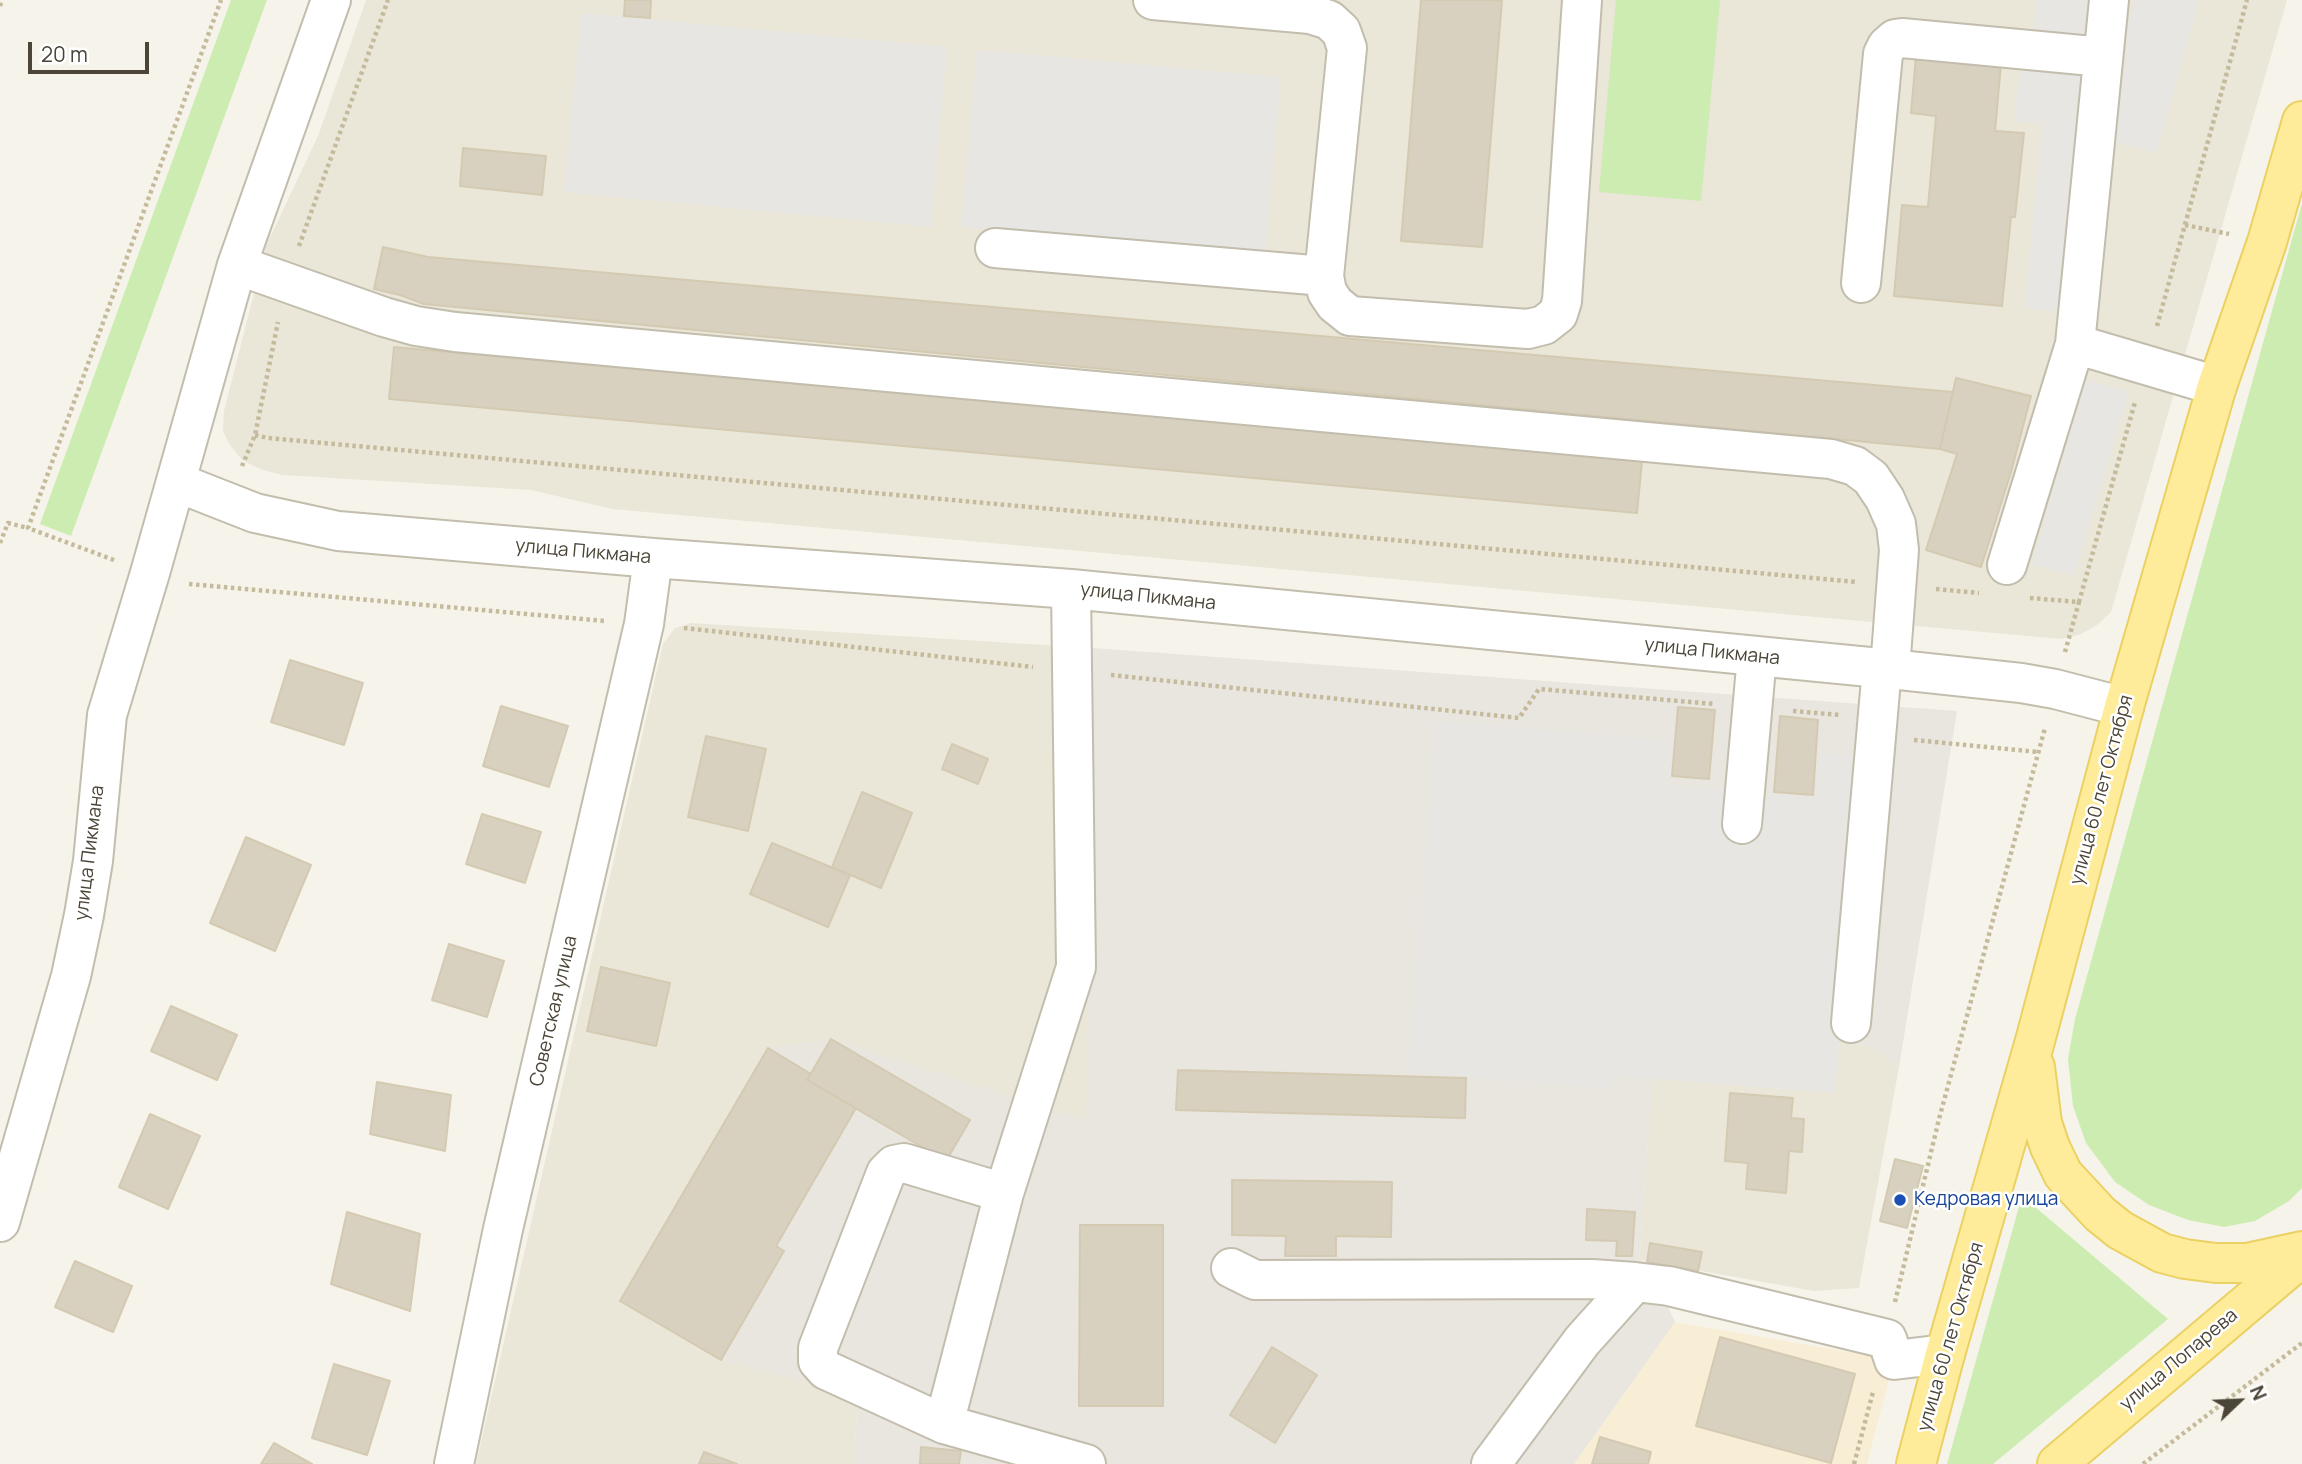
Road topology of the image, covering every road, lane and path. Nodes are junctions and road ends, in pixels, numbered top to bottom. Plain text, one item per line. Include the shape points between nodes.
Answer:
1 (2, 0) edge
2 (331, 0) edge
3 (388, 0) edge
4 (1153, 0) edge
5 (1582, 0) edge
6 (2109, 0) edge
7 (0, 6) edge
8 (2103, 57) junction
9 (2302, 121) edge
10 (995, 248) dead end
11 (237, 265) junction
12 (1324, 276) junction
13 (287, 282) junction
14 (1861, 283) dead end
15 (2075, 344) junction
16 (2217, 386) junction
17 (255, 435) dead end
18 (176, 482) junction
19 (28, 527) dead end
20 (0, 543) edge
21 (653, 558) junction
22 (2007, 565) dead end
23 (1071, 589) junction
24 (2079, 602) dead end
25 (1756, 656) junction
26 (1886, 669) junction
27 (2055, 689) junction
28 (2124, 707) junction
29 (1742, 824) dead end
30 (1850, 1023) dead end
31 (2035, 1041) junction
32 (1004, 1193) junction
33 (0, 1223) edge
34 (2302, 1251) edge
35 (2302, 1257) edge
36 (1231, 1268) dead end
37 (1635, 1282) junction
38 (1887, 1339) junction
39 (2302, 1343) edge
40 (1945, 1354) junction
41 (944, 1424) junction
42 (454, 1464) edge
43 (1086, 1464) edge
44 (1491, 1464) edge
45 (1854, 1464) edge
46 (1916, 1464) edge
47 (2057, 1464) edge
48 (2143, 1464) edge

1 - 7 path
2 - 11 street, улица Пикмана
3 - 13 path
4 - 12 street via 1310,14 1329,20 1341,32 1347,48
5 - 12 street via 1558,314 1544,325 1528,329 1350,316 1327,292
6 - 8 street
8 - 14 street via 1902,38 1887,46
8 - 15 street
9 - 16 main road, улица 60 лет Октября via 2267,242
10 - 12 street
11 - 13 street
11 - 18 street, улица Пикмана
13 - 17 path
13 - 26 street via 384,317 455,332 1831,459 1855,466 1871,478 1896,524 1899,550
15 - 16 street
15 - 22 street
16 - 28 main road, улица 60 лет Октября
18 - 21 street, улица Пикмана via 255,513 338,531
18 - 33 street, улица Пикмана via 107,715 93,860 74,964
19 - 20 path via 8,523
21 - 23 street, улица Пикмана
21 - 42 street, Советская улица via 644,624 503,1229
23 - 25 street, улица Пикмана
23 - 32 street via 1076,967
24 - 27 path
25 - 26 street, улица Пикмана
25 - 29 street
26 - 27 street, улица Пикмана
26 - 30 street
27 - 28 street, улица Пикмана
27 - 38 path via 1939,1119
28 - 31 main road, улица 60 лет Октября
31 - 34 main road via 2038,1102 2050,1147 2063,1174 2099,1214 2143,1244 2185,1259 2247,1263
31 - 40 main road, улица 60 лет Октября
32 - 41 street
32 - 41 street via 904,1163 894,1165 886,1173 818,1348 818,1360 826,1370
35 - 47 main road, улица Лопарева
36 - 37 street via 1255,1280
37 - 38 street via 1669,1286
37 - 44 street via 1582,1340
38 - 40 street via 1894,1360
38 - 45 path
39 - 48 path
40 - 46 main road, улица 60 лет Октября
41 - 43 street

